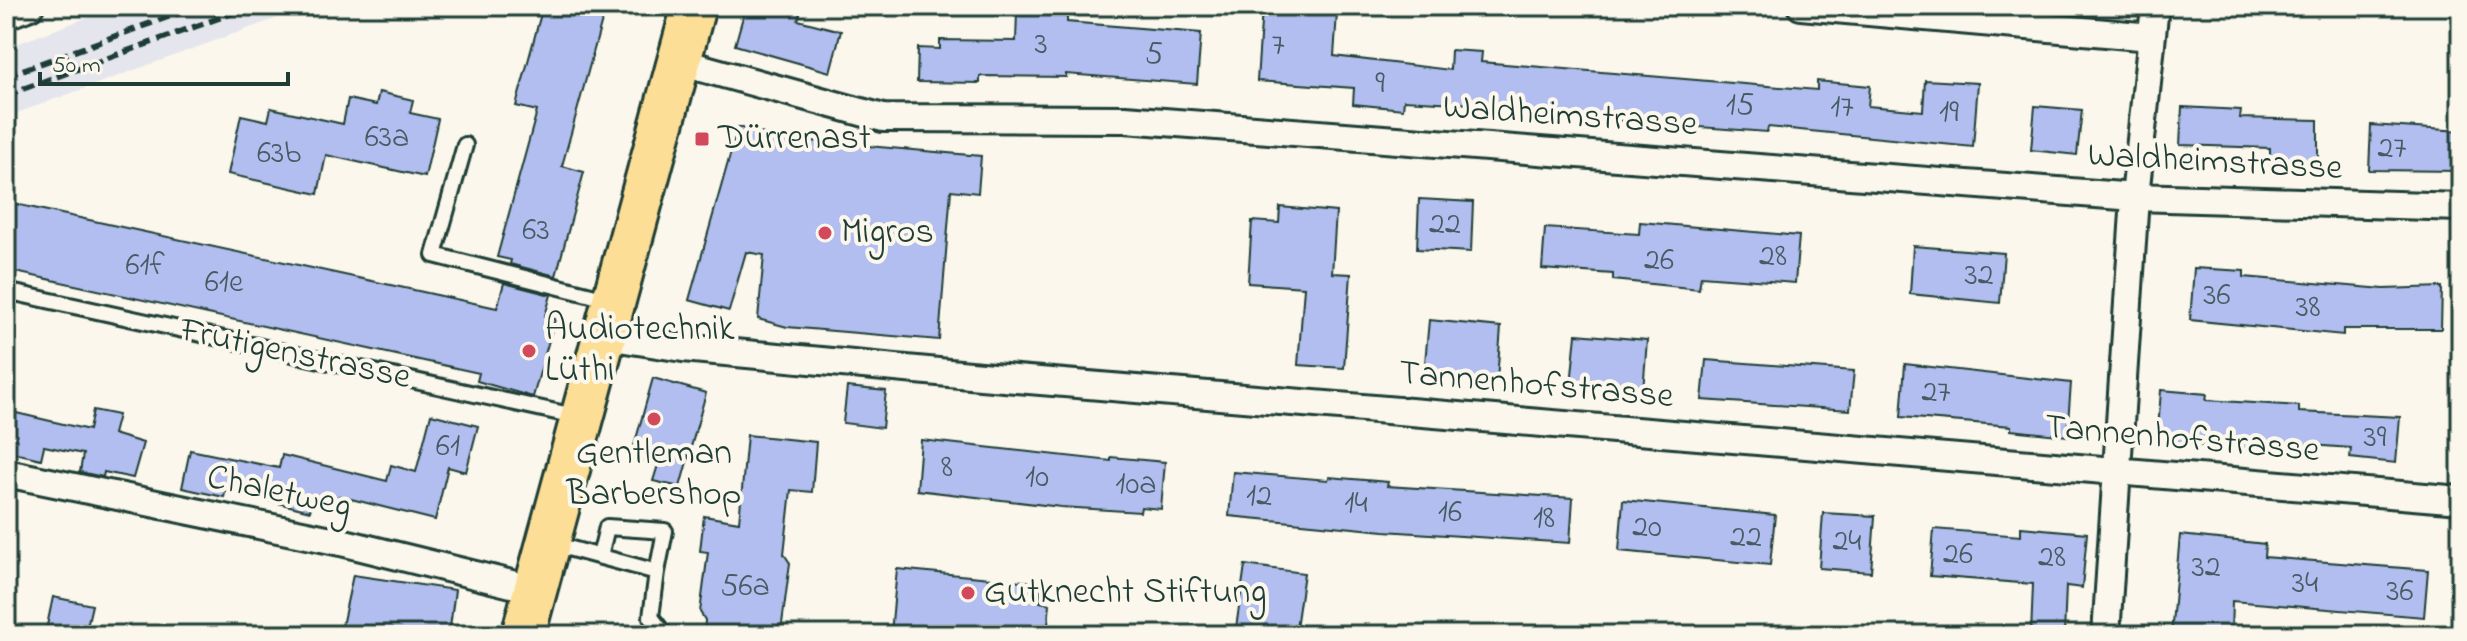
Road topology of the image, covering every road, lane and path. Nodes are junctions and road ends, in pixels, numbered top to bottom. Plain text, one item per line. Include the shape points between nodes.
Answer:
1 (30, 6) edge
2 (694, 6) edge
3 (1801, 6) edge
4 (2155, 6) edge
5 (1999, 14) edge
6 (6, 15) edge
7 (2151, 37) junction
8 (680, 62) junction
9 (465, 145) dead end
10 (2135, 197) junction
11 (2461, 207) edge
12 (6, 291) edge
13 (610, 319) junction
14 (583, 418) junction
15 (2117, 470) junction
16 (6, 473) edge
17 (2461, 500) edge
18 (550, 543) junction
19 (600, 556) junction
20 (657, 572) junction
21 (536, 590) junction
22 (523, 635) edge
23 (665, 635) edge
24 (2106, 635) edge

1 - 6 street
2 - 8 main road
3 - 5 street
4 - 7 street
5 - 7 street
7 - 10 street
8 - 10 street, Waldheimstrasse via 883,118 1189,123
8 - 13 main road
9 - 13 lane via 434,255
10 - 11 street, Waldheimstrasse
10 - 15 street
12 - 14 lane, Frutigenstrasse
13 - 14 main road
13 - 15 street, Tannenhofstrasse via 683,348
14 - 18 main road
15 - 17 street, Tannenhofstrasse
15 - 24 street
16 - 21 street, Chaletweg via 341,542
18 - 19 lane
18 - 21 main road
19 - 20 lane
19 - 20 lane via 607,527 665,531
20 - 23 lane via 651,617
21 - 22 main road

